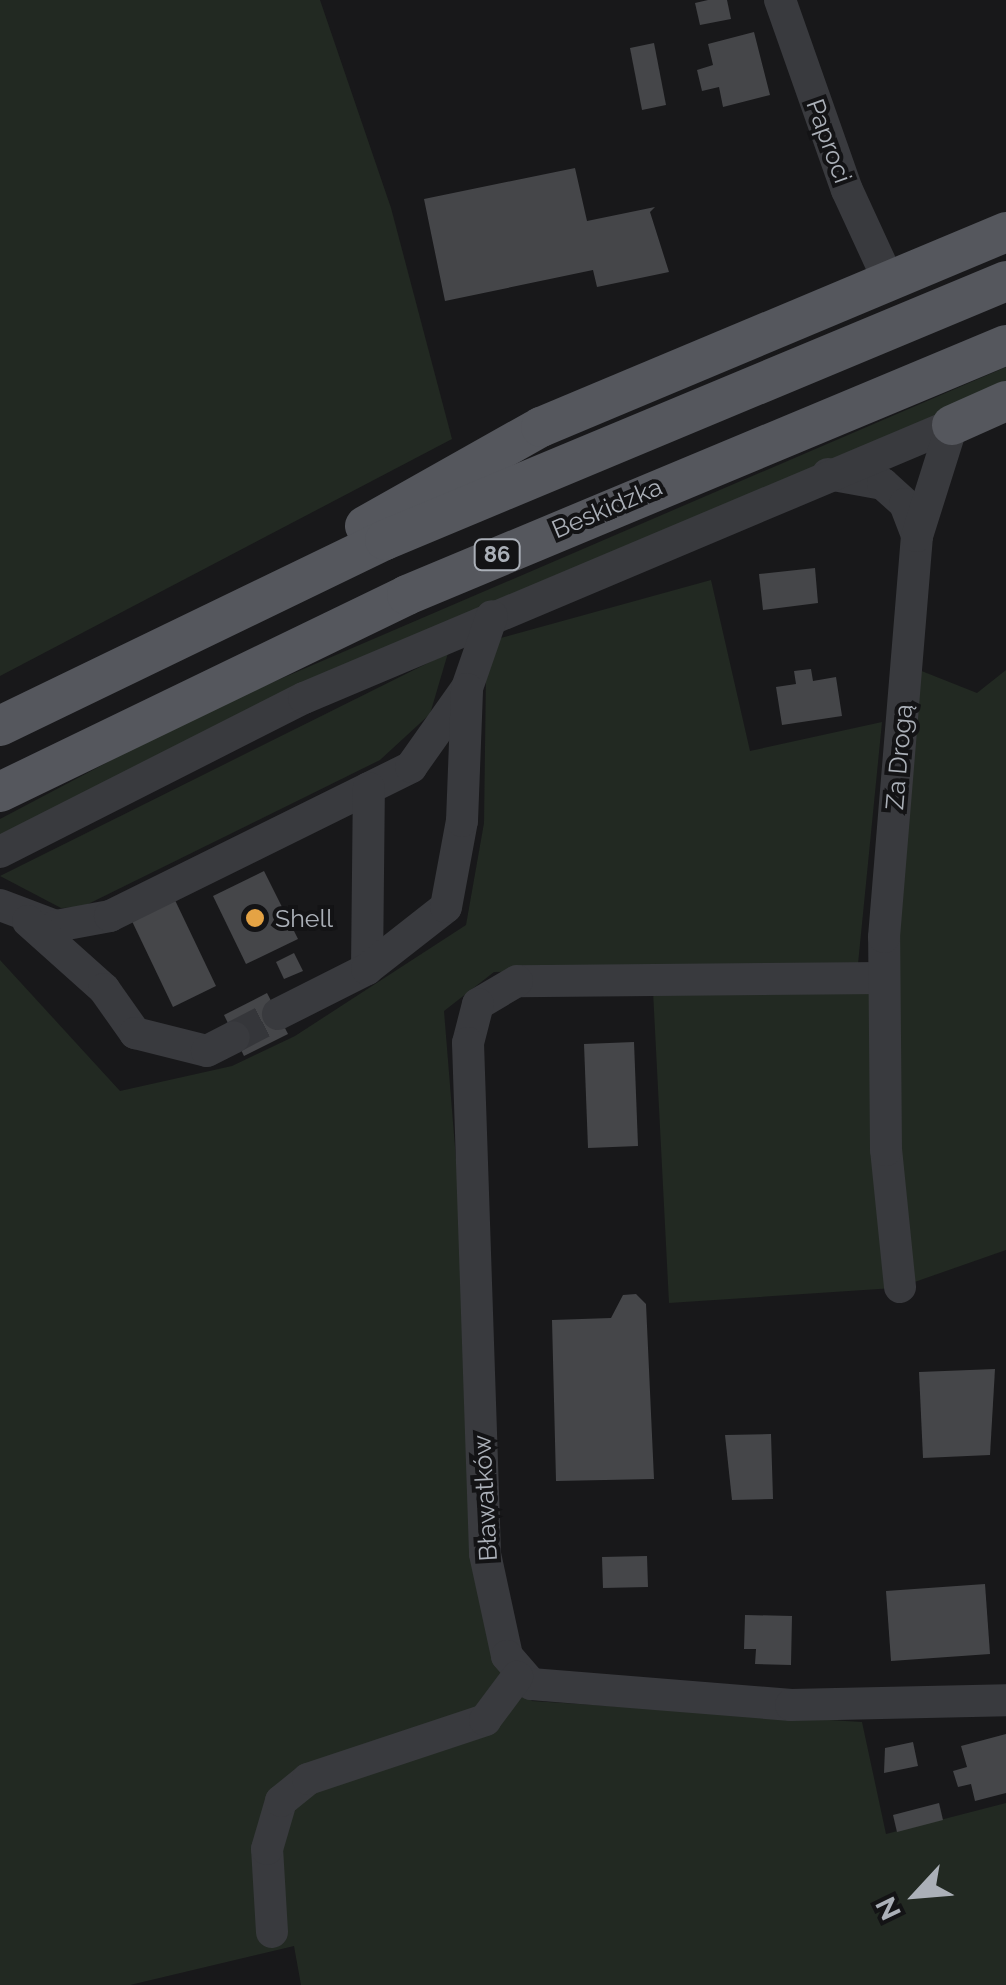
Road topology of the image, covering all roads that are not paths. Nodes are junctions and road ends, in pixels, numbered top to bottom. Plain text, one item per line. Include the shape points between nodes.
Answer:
1 (780, 0) edge
2 (1006, 232) edge
3 (888, 279) junction
4 (1006, 281) edge
5 (1006, 345) edge
6 (1006, 401) edge
7 (952, 426) junction
8 (828, 474) junction
9 (917, 536) junction
10 (221, 613) junction
11 (492, 616) junction
12 (467, 688) junction
13 (0, 726) edge
14 (369, 788) junction
15 (0, 792) edge
16 (0, 852) edge
17 (14, 913) edge
18 (367, 969) junction
19 (883, 978) junction
20 (278, 1014) tunnel mouth
21 (234, 1037) tunnel mouth
22 (900, 1287) dead end
23 (517, 1677) junction
24 (1006, 1700) edge
25 (272, 1932) dead end

1 - 3 street, Paproci via 847,190
2 - 3 main road
3 - 10 main road via 541,426
4 - 10 main road, 86
5 - 15 main road, Beskidzka / 86 via 406,595
6 - 7 main road
7 - 8 street
7 - 9 street, Za Drogą
8 - 9 street via 883,484 905,504
8 - 11 street
9 - 19 street, Za Drogą
10 - 13 main road, 86
11 - 12 street
11 - 16 street via 286,707
12 - 14 street via 411,767
12 - 18 street via 462,820 446,908
14 - 17 street via 110,916 56,926
14 - 18 street
17 - 21 street via 104,989 135,1032 207,1051
18 - 20 street
19 - 22 street, Za Drogą via 886,1150
19 - 23 street, Bławatków via 517,982 478,1004 468,1043 485,1554
23 - 24 street via 531,1684 791,1706
23 - 25 street via 485,1720 308,1779 281,1801 267,1848

